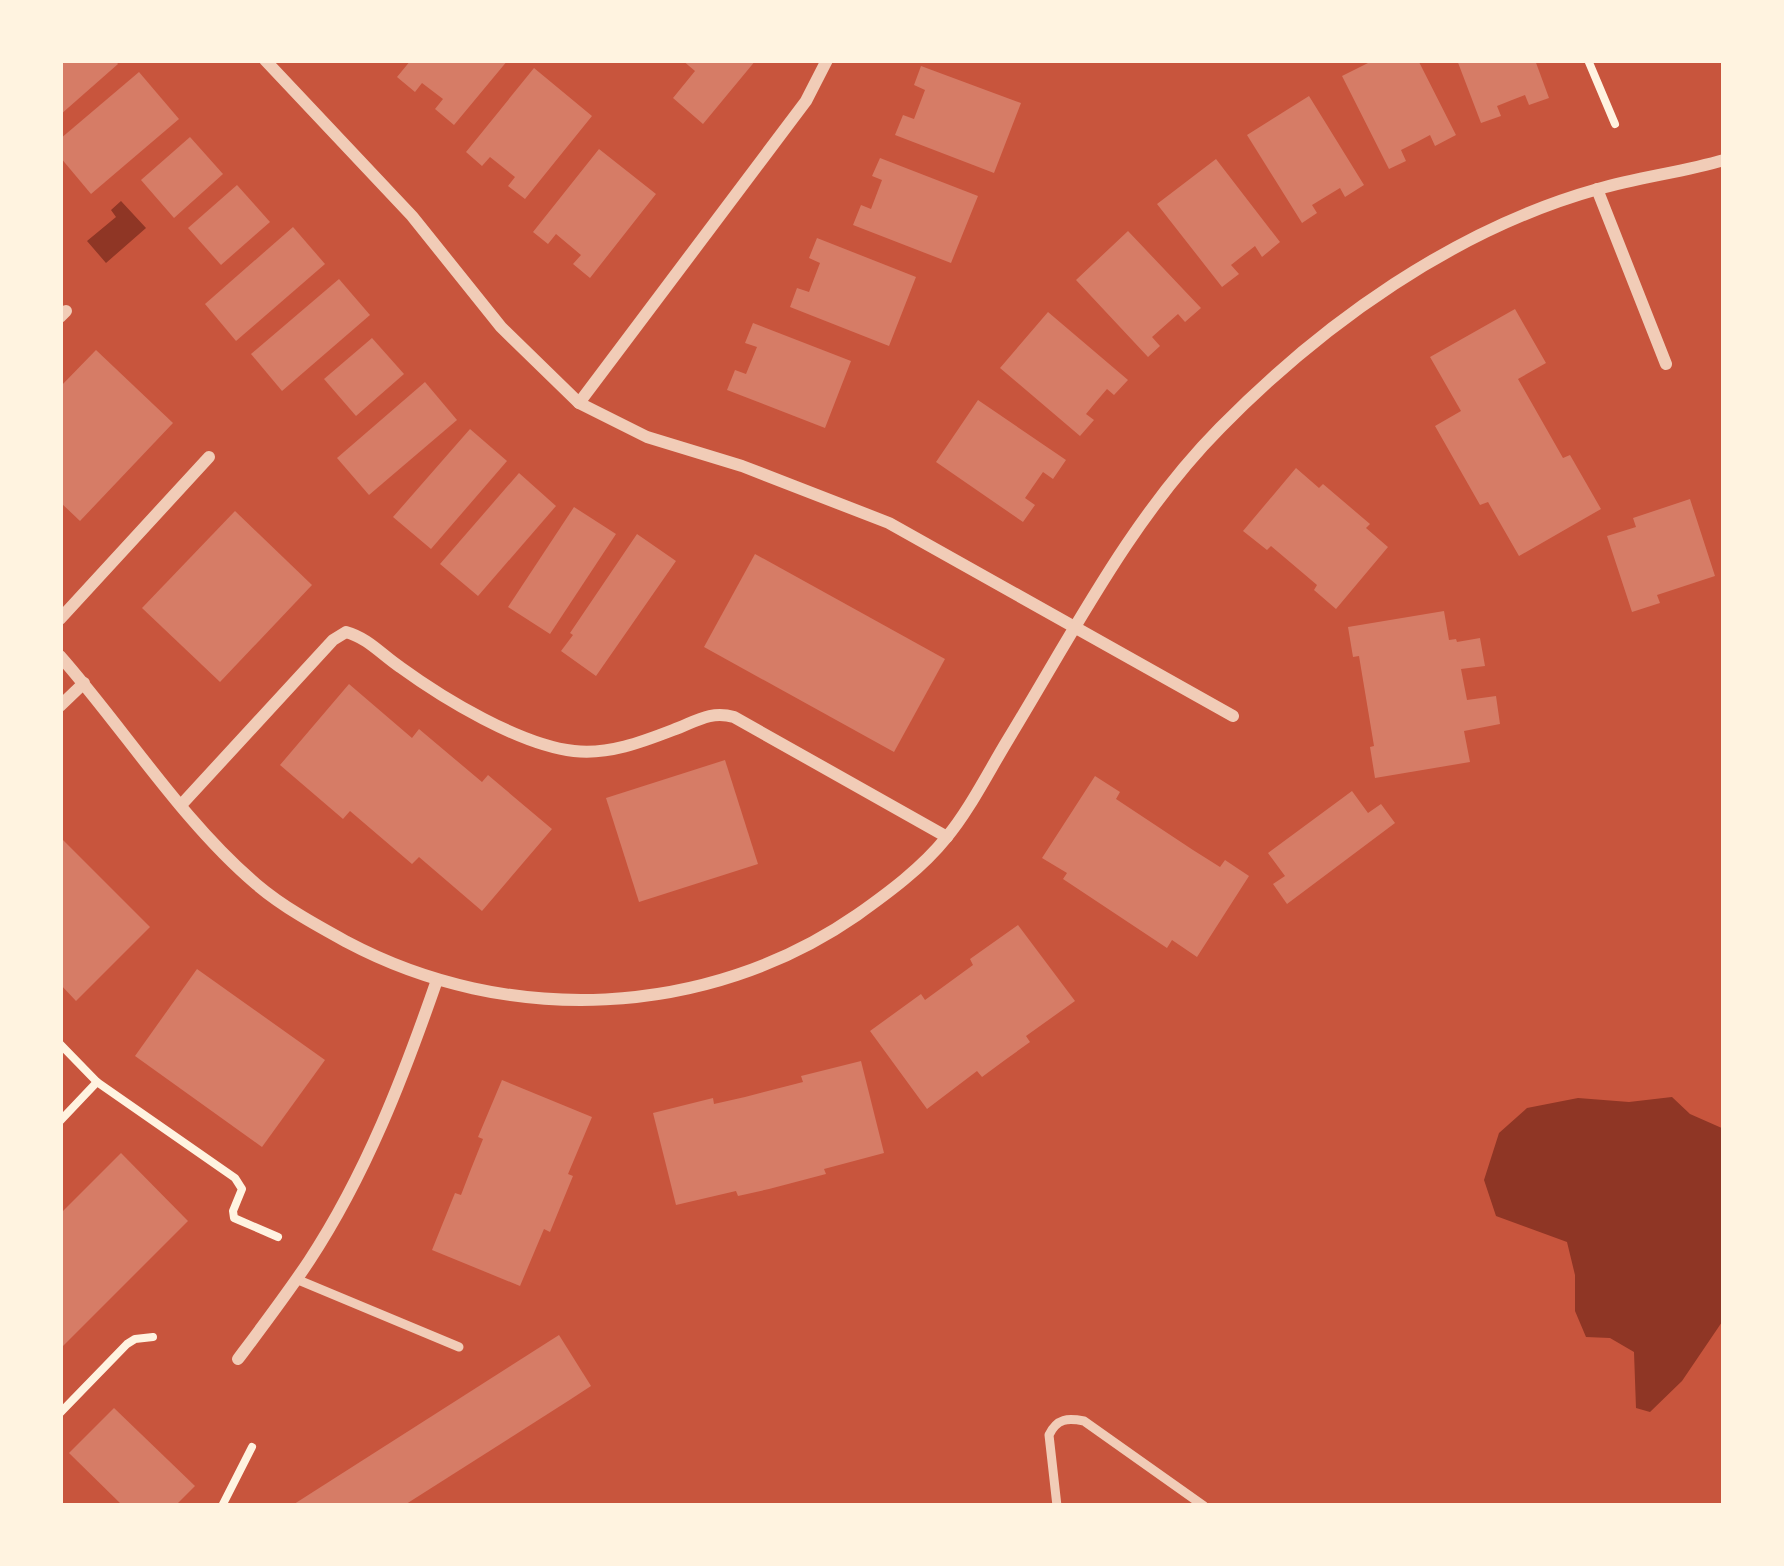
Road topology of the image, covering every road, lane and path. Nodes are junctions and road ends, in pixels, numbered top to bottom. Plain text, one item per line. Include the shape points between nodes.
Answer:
1 (265, 60) edge
2 (827, 60) edge
3 (1588, 60) edge
4 (1615, 124) dead end
5 (1724, 160) edge
6 (1597, 189) junction
7 (1666, 364) dead end
8 (579, 404) junction
9 (209, 457) dead end
10 (60, 619) edge
11 (1076, 626) junction
12 (60, 656) edge
13 (84, 683) junction
14 (60, 706) edge
15 (1233, 716) dead end
16 (182, 804) junction
17 (947, 837) junction
18 (437, 980) junction
19 (60, 1045) edge
20 (98, 1082) junction
21 (60, 1120) edge
22 (278, 1237) dead end
23 (296, 1279) junction
24 (153, 1337) dead end
25 (459, 1347) dead end
26 (238, 1359) dead end
27 (60, 1413) edge
28 (252, 1447) dead end
29 (222, 1506) edge
30 (1057, 1506) edge
31 (1204, 1506) edge

1 - 8 street
2 - 8 street via 806,101
3 - 4 path
5 - 6 street
6 - 7 street
6 - 11 street via 1444,255 1284,367 1155,505
8 - 11 street via 647,437 890,524
9 - 10 street
11 - 15 street
11 - 17 street
12 - 13 street
13 - 14 street
13 - 16 street
16 - 17 street via 346,632 471,711 572,751 634,744 711,714 734,717
16 - 18 street via 260,887 369,954
17 - 18 street via 888,894 828,935 701,986 628,1000 554,1001
18 - 23 street via 358,1176
19 - 20 path
20 - 21 path
20 - 22 path via 235,1178 242,1189 234,1218
23 - 25 lane
23 - 26 street
24 - 27 path via 127,1344
28 - 29 path
30 - 31 lane via 1049,1435 1071,1419

